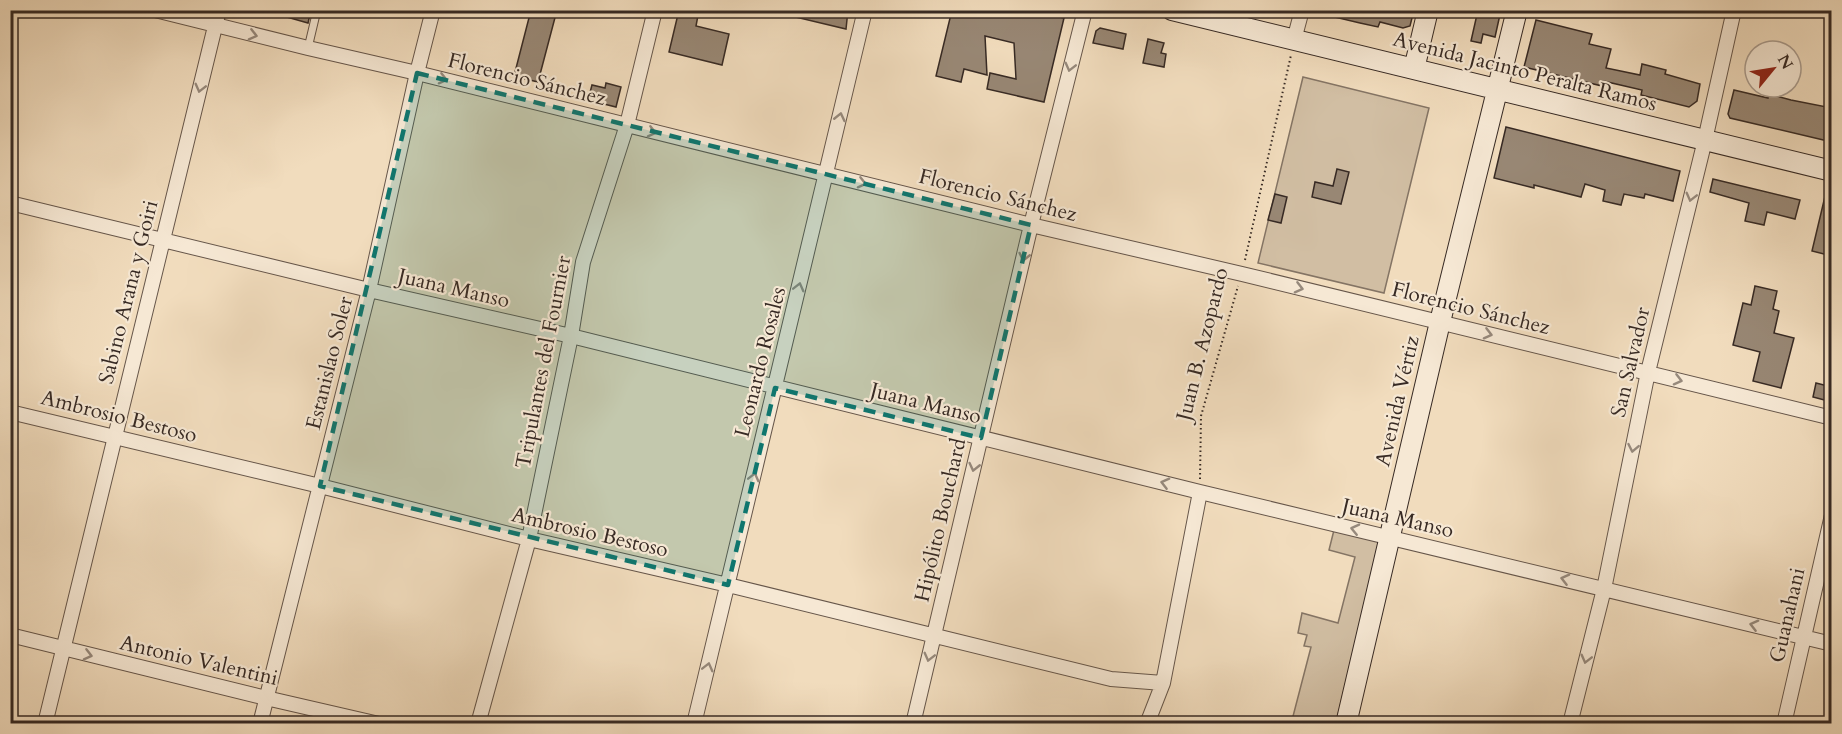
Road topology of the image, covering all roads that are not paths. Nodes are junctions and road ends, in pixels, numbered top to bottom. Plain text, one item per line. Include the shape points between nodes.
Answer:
1 (156, 10) edge
2 (219, 10) edge
3 (317, 10) edge
4 (433, 10) edge
5 (655, 10) edge
6 (865, 10) edge
7 (1084, 10) edge
8 (1172, 10) edge
9 (1302, 10) edge
10 (1428, 10) edge
11 (1517, 10) edge
12 (1734, 10) edge
13 (215, 26) junction
14 (1294, 40) junction
15 (308, 48) junction
16 (1414, 69) junction
17 (417, 73) junction
18 (1498, 89) junction
19 (627, 125) junction
20 (1705, 140) junction
21 (1832, 171) edge
22 (827, 174) junction
23 (10, 203) edge
24 (1031, 225) junction
25 (162, 240) junction
26 (369, 290) junction
27 (1440, 322) junction
28 (570, 336) junction
29 (1648, 372) junction
30 (775, 388) junction
31 (10, 412) edge
32 (1832, 418) edge
33 (114, 437) junction
34 (981, 438) junction
35 (320, 486) junction
36 (1200, 492) junction
37 (1832, 515) edge
38 (1390, 537) junction
39 (529, 540) junction
40 (728, 585) junction
41 (1604, 589) junction
42 (10, 635) edge
43 (935, 635) junction
44 (1804, 637) junction
45 (1832, 644) edge
46 (63, 649) junction
47 (1162, 683) junction
48 (266, 698) junction
49 (45, 723) edge
50 (260, 723) edge
51 (379, 723) edge
52 (478, 723) edge
53 (694, 723) edge
54 (913, 723) edge
55 (1148, 723) edge
56 (1346, 723) edge
57 (1570, 723) edge
58 (1784, 723) edge

1 - 13 street, Florencio Sánchez
2 - 13 street, Sabino Arana y Goiri
3 - 15 lane
4 - 17 street, Estanislao Soler
5 - 19 street, Tripulantes del Fournier
22 -> 6 street, Leonardo Rosales
7 -> 24 street, Hipólito Bouchard
8 - 14 street, Avenida Jacinto Peralta Ramos
9 - 14 street
10 - 16 street
11 - 18 street, Avenida Vértiz
12 - 20 street, San Salvador
13 -> 15 street, Florencio Sánchez
13 -> 25 street, Sabino Arana y Goiri
14 - 16 street, Avenida Jacinto Peralta Ramos
15 - 17 street, Florencio Sánchez
16 - 18 street, Avenida Jacinto Peralta Ramos
17 -> 19 street, Florencio Sánchez
17 - 26 street, Estanislao Soler
18 - 20 street, Avenida Jacinto Peralta Ramos
18 - 27 street, Avenida Vértiz
19 -> 22 street, Florencio Sánchez
19 - 28 street, Tripulantes del Fournier via 583,262
20 - 21 street, Avenida Jacinto Peralta Ramos
20 -> 29 street, San Salvador
22 -> 24 street, Florencio Sánchez
30 -> 22 street, Leonardo Rosales
23 - 25 street, Juana Manso
24 -> 27 street, Florencio Sánchez
24 -> 34 street, Hipólito Bouchard
25 - 26 street, Juana Manso
25 - 33 street, Sabino Arana y Goiri
26 - 28 street, Juana Manso
26 - 35 street, Estanislao Soler
27 -> 29 street, Florencio Sánchez
27 - 38 street, Avenida Vértiz
28 - 30 street, Juana Manso
28 - 39 street, Tripulantes del Fournier
29 -> 32 street, Florencio Sánchez
29 -> 41 street, San Salvador
30 - 34 street, Juana Manso
40 -> 30 street, Leonardo Rosales
31 - 33 street, Ambrosio Bestoso
33 - 35 street, Ambrosio Bestoso
33 - 46 street, Sabino Arana y Goiri
36 -> 34 street, Juana Manso
34 -> 43 street, Hipólito Bouchard
35 - 39 street, Ambrosio Bestoso
35 - 48 street, Estanislao Soler
38 -> 36 street, Juana Manso
36 - 47 street
37 - 44 street, Guanahani
41 -> 38 street, Juana Manso
38 - 56 street, Avenida Vértiz
39 - 40 street, Ambrosio Bestoso
39 - 52 street, Tripulantes del Fournier
40 - 43 street, Ambrosio Bestoso
53 -> 40 street, Leonardo Rosales
44 -> 41 street, Juana Manso
41 -> 57 street, San Salvador
42 - 46 street, Antonio Valentini
43 - 47 street, Ambrosio Bestoso via 1111,679
43 -> 54 street, Hipólito Bouchard
44 - 45 street, Juana Manso
44 - 58 street, Guanahani
46 -> 48 street, Antonio Valentini
46 - 49 street, Sabino Arana y Goiri
47 - 55 street
48 - 50 street, Estanislao Soler
48 - 51 street, Antonio Valentini

